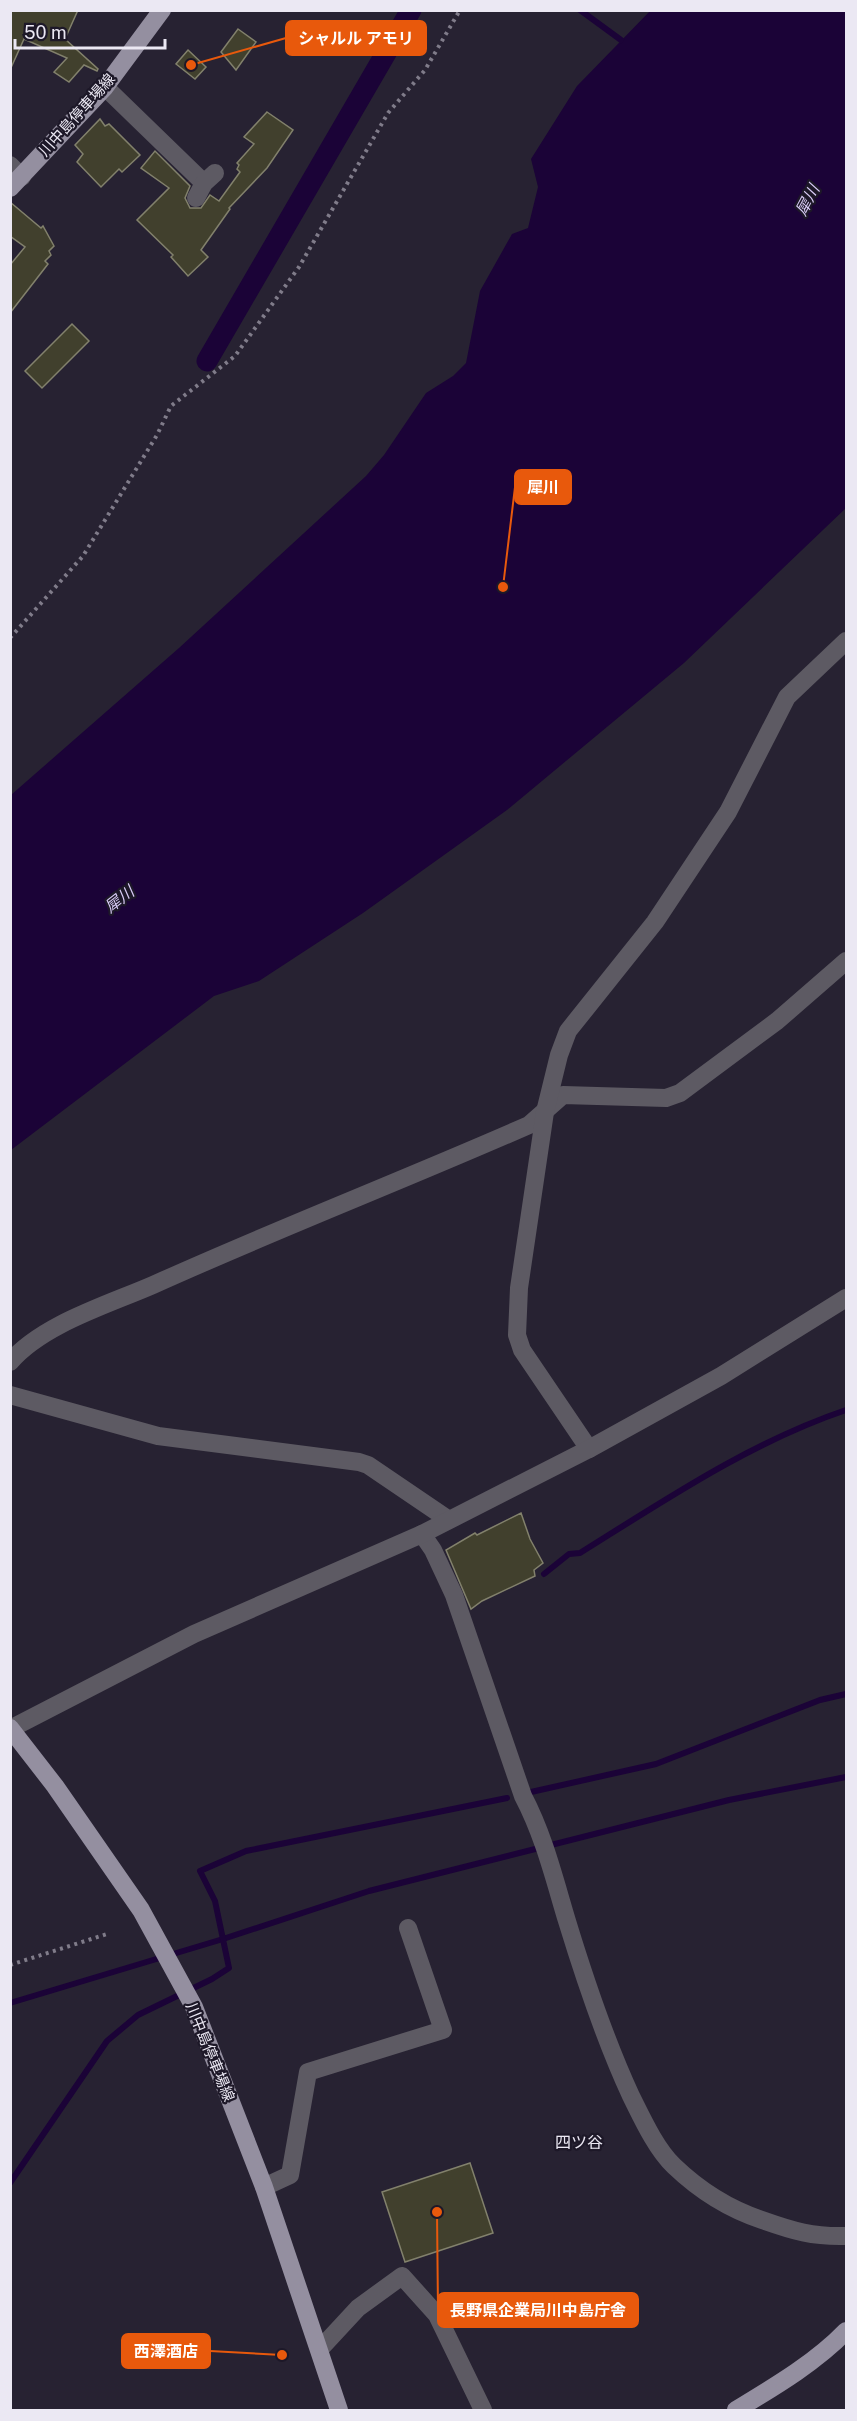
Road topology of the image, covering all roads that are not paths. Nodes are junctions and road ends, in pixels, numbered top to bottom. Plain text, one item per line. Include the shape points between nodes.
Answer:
1 (162, 10) edge
2 (105, 87) junction
3 (14, 177) edge
4 (205, 185) dead end
5 (846, 641) edge
6 (846, 961) edge
7 (545, 1112) junction
8 (846, 1298) edge
9 (826, 1311) junction
10 (846, 1317) edge
11 (10, 1362) edge
12 (10, 1395) edge
13 (589, 1449) junction
14 (449, 1520) junction
15 (422, 1534) junction
16 (11, 1728) edge
17 (408, 1928) dead end
18 (264, 2187) junction
19 (846, 2236) edge
20 (846, 2331) edge
21 (320, 2349) junction
22 (339, 2410) edge
23 (483, 2410) edge
24 (736, 2410) edge

1 - 2 main road, 川中島停車場線
2 - 3 main road, 川中島停車場線
2 - 4 street
5 - 7 street via 787,697 728,812 655,922 568,1030
6 - 7 street via 777,1021 680,1093 666,1098 563,1095
7 - 11 street via 529,1125 68,1322 24,1347
7 - 13 street via 519,1288 517,1335 522,1350
8 - 9 street
9 - 10 street
9 - 13 street via 722,1376
12 - 14 street via 158,1436 358,1462
13 - 14 street
14 - 15 street
15 - 16 street via 194,1634
15 - 19 street via 454,1595 523,1796 539,1827 576,1951 617,2066 644,2122 673,2164 712,2197 744,2214 820,2237
16 - 18 main road, 川中島停車場線 via 141,1910 194,2007
17 - 18 street via 442,2030 308,2072 290,2175
18 - 21 main road, 川中島停車場線
20 - 24 main road via 776,2385
21 - 22 main road, 川中島停車場線
21 - 23 street via 358,2308 402,2276 437,2315

